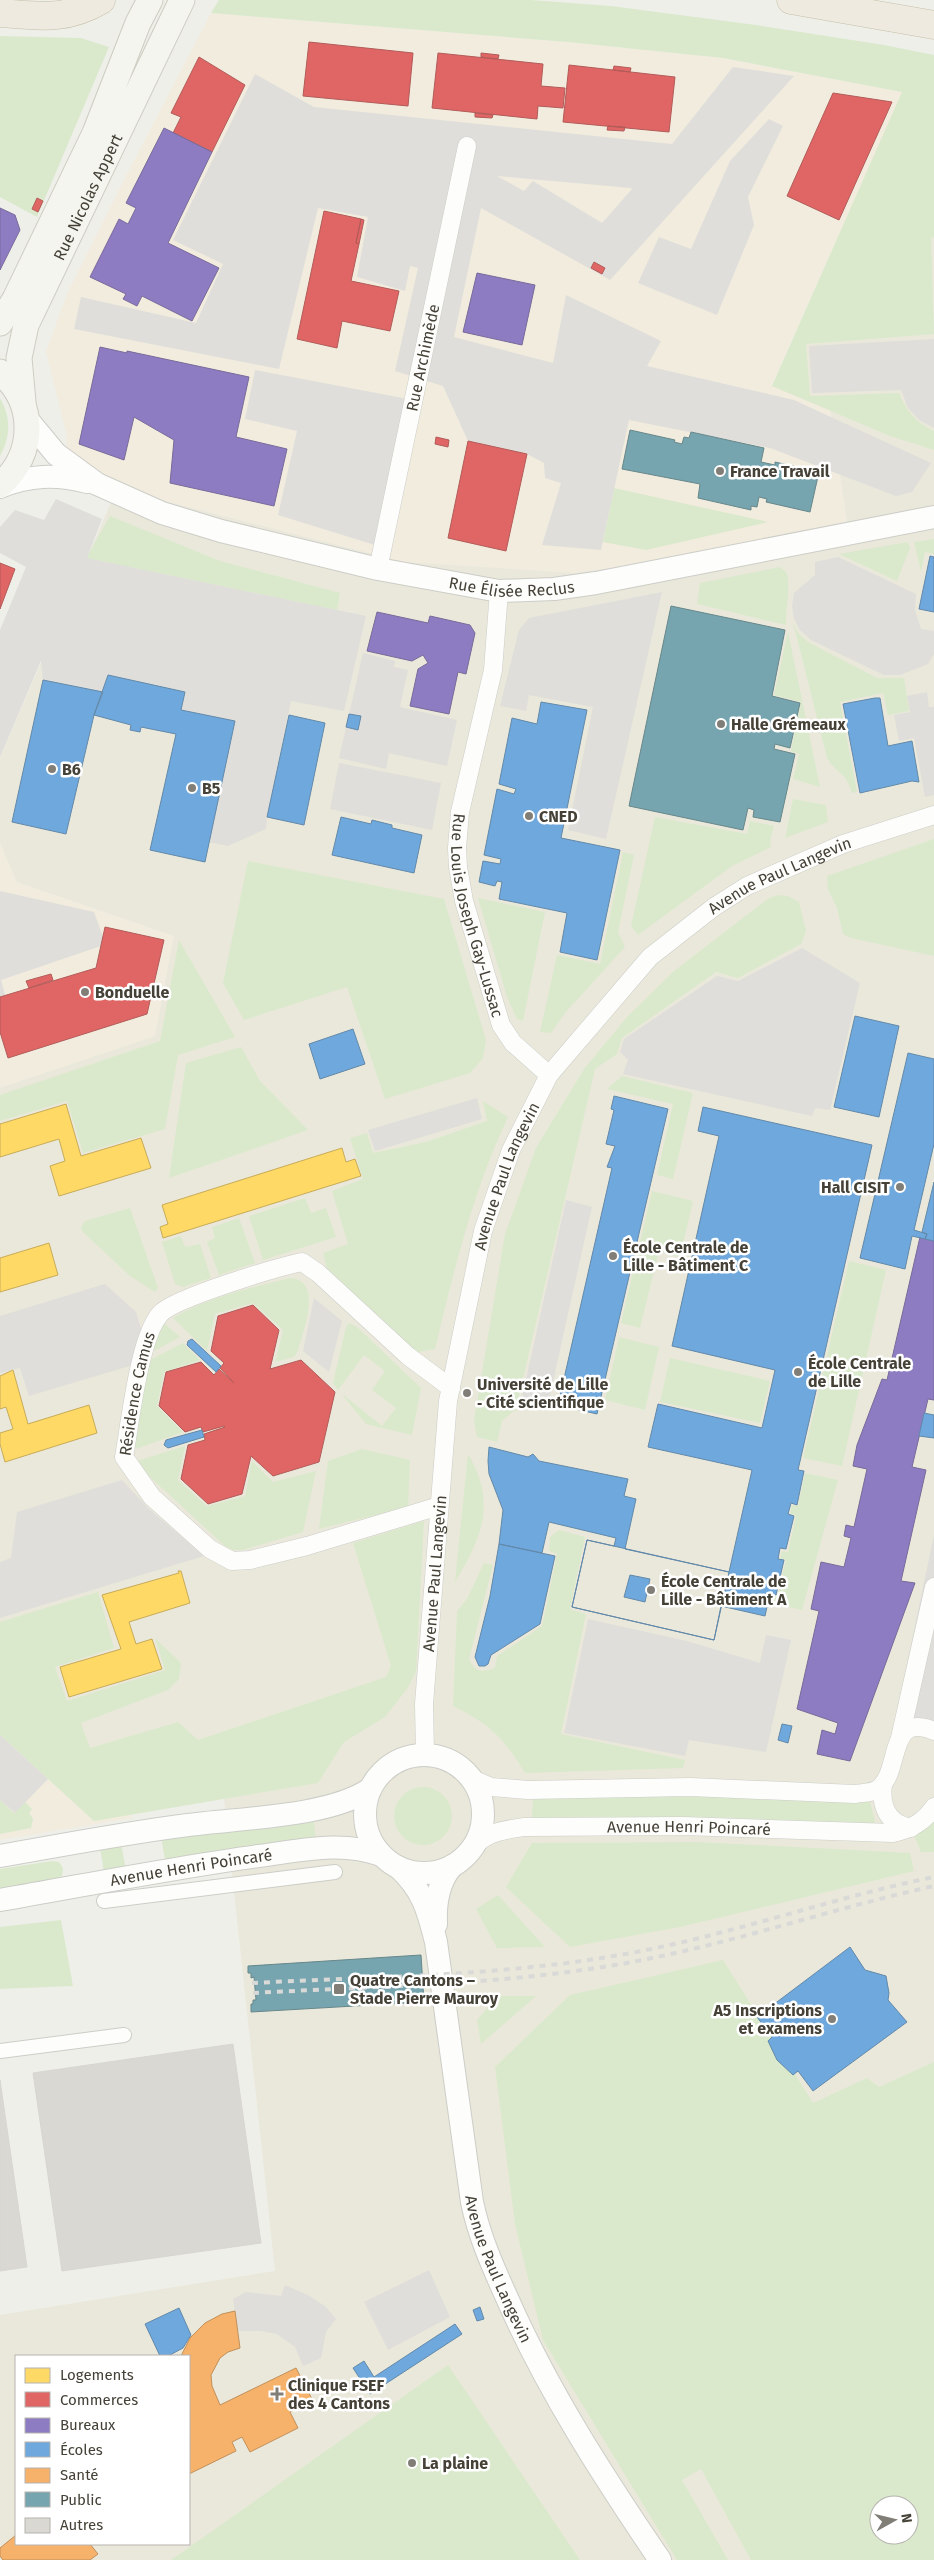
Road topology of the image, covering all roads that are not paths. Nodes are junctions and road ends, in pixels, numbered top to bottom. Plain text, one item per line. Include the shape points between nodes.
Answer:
1 (101, 0) edge
2 (791, 0) edge
3 (148, 2) edge
4 (181, 3) edge
5 (0, 13) edge
6 (934, 25) edge
7 (467, 146) dead end
8 (0, 323) edge
9 (0, 372) edge
10 (25, 410) junction
11 (97, 484) junction
12 (0, 486) edge
13 (934, 517) edge
14 (378, 569) junction
15 (499, 591) junction
16 (934, 815) edge
17 (549, 1074) junction
18 (451, 1388) junction
19 (440, 1506) junction
20 (934, 1587) edge
21 (934, 1731) edge
22 (900, 1738) junction
23 (424, 1755) junction
24 (470, 1778) junction
25 (883, 1784) junction
26 (370, 1789) junction
27 (934, 1807) edge
28 (911, 1828) junction
29 (473, 1847) junction
30 (0, 1856) edge
31 (389, 1861) junction
32 (452, 1866) junction
33 (335, 1872) dead end
34 (0, 1900) edge
35 (104, 1901) dead end
36 (436, 1942) junction
37 (124, 2035) dead end
38 (0, 2052) edge
39 (660, 2560) edge

1 - 5 highway via 70,14 53,17
2 - 6 highway
3 - 8 main road, Rue Nicolas Appert via 95,133 15,299
4 - 10 main road, Rue Nicolas Appert via 26,325 19,358
7 - 14 street, Rue Archimède
9 - 10 main road via 14,386
10 - 11 street, Rue Élisée Reclus via 56,454
10 - 12 main road, Rue Nicolas Appert via 27,437 22,455 14,471
11 - 12 street, Rue Élisée Reclus via 44,476
11 - 14 street, Rue Élisée Reclus via 148,507 221,531
13 - 15 street, Rue Élisée Reclus via 588,584 527,592
14 - 15 street, Rue Élisée Reclus
15 - 17 street, Rue Louis Joseph Gay-Lussac via 493,670 460,812 458,867 464,901 501,1025 512,1043
16 - 17 street, Avenue Paul Langevin via 843,844 747,886 714,907 650,957
17 - 18 street, Avenue Paul Langevin via 511,1150 491,1205
18 - 19 street, Avenue Paul Langevin
18 - 19 street, Résidence Camus via 408,1356 318,1272 302,1262 183,1300 160,1314 144,1347 124,1457 152,1497 210,1549 232,1561 250,1560 308,1546
19 - 23 street, Avenue Paul Langevin via 424,1704
20 - 22 street
21 - 22 street via 914,1728
22 - 25 street
23 - 24 street via 450,1762
23 - 26 street via 404,1758 392,1764
24 - 25 street via 492,1787 528,1790 690,1787 855,1794 877,1790
24 - 29 street via 480,1796 483,1816
25 - 28 street via 886,1814 891,1821
26 - 30 street via 348,1802 326,1808 187,1825
26 - 31 street via 365,1824 372,1844
27 - 28 street, Avenue Henri Poincaré
28 - 29 street, Avenue Henri Poincaré via 879,1834 684,1826 524,1827 498,1831
29 - 32 street
31 - 32 street via 425,1874
31 - 34 street, Avenue Henri Poincaré via 356,1847 318,1848 193,1865
31 - 36 street, Avenue Paul Langevin via 418,1889
32 - 36 street, Avenue Paul Langevin via 439,1890
33 - 35 street, Avenue Henri Poincaré
36 - 39 street, Avenue Paul Langevin via 472,2202 480,2236 544,2374 589,2452
37 - 38 street

